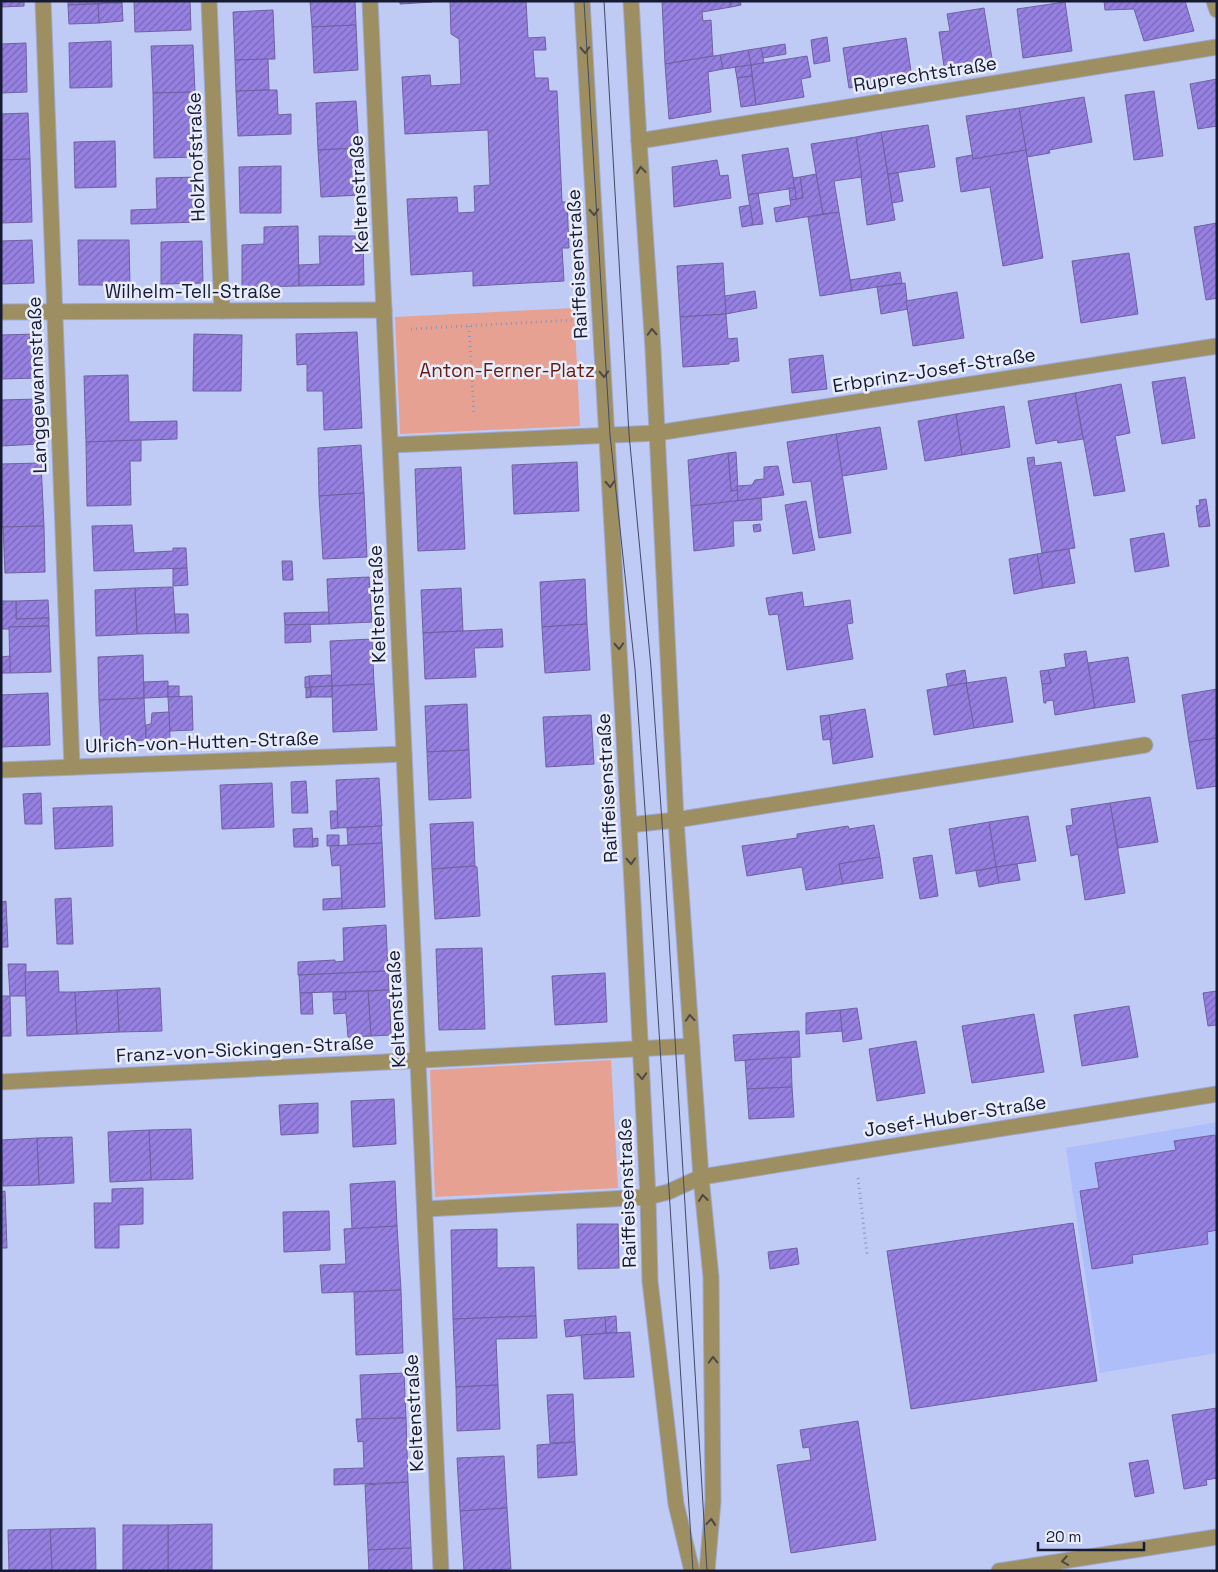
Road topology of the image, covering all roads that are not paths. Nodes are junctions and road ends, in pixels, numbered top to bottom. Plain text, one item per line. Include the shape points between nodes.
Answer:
1 (43, 1) edge
2 (210, 1) edge
3 (370, 1) edge
4 (582, 1) edge
5 (632, 1) edge
6 (1214, 1) edge
7 (1217, 10) edge
8 (1217, 47) edge
9 (639, 141) junction
10 (384, 310) junction
11 (222, 311) junction
12 (1, 312) edge
13 (54, 312) junction
14 (1217, 346) edge
15 (657, 433) junction
16 (607, 436) junction
17 (391, 445) junction
18 (1145, 745) dead end
19 (404, 754) junction
20 (72, 767) junction
21 (1, 770) edge
22 (676, 820) junction
23 (629, 825) junction
24 (692, 1046) junction
25 (641, 1048) junction
26 (418, 1060) junction
27 (1, 1082) edge
28 (1217, 1094) edge
29 (701, 1177) junction
30 (648, 1197) junction
31 (425, 1209) junction
32 (1217, 1537) edge
33 (441, 1571) edge
34 (692, 1571) edge
35 (707, 1571) edge
36 (999, 1571) edge

1 - 13 street, Langgewannstraße
2 - 11 street, Holzhofstraße
3 - 10 street, Keltenstraße
4 -> 16 street, Raiffeisenstraße
5 - 9 street
6 - 7 street
8 - 9 street, Ruprechtstraße
15 -> 9 street
10 - 11 street, Wilhelm-Tell-Straße
10 - 17 street, Keltenstraße
11 - 13 street, Wilhelm-Tell-Straße
12 - 13 street, Wilhelm-Tell-Straße
13 - 20 street, Langgewannstraße
14 - 15 street, Erbprinz-Josef-Straße
15 - 16 street, Erbprinz-Josef-Straße
15 - 22 street
16 - 17 street
16 -> 23 street, Raiffeisenstraße
17 - 19 street, Keltenstraße
18 - 22 street
19 - 20 street, Ulrich-von-Hutten-Straße
19 - 26 street, Keltenstraße
20 - 21 street, Ulrich-von-Hutten-Straße
22 - 23 street
24 -> 22 street
23 -> 25 street, Raiffeisenstraße
24 - 25 street, Franz-von-Sickingen-Straße
24 - 29 street
25 - 26 street, Franz-von-Sickingen-Straße
25 -> 30 street, Raiffeisenstraße
26 - 27 street, Franz-von-Sickingen-Straße
26 - 31 street, Keltenstraße
28 - 29 street, Josef-Huber-Straße
29 - 30 street, Josef-Huber-Straße
35 -> 29 street via 713,1501 712,1277
30 - 31 street, Josef-Huber-Straße
30 - 34 street, Raiffeisenstraße via 650,1281 676,1504
31 - 33 street, Keltenstraße
32 -> 36 street

